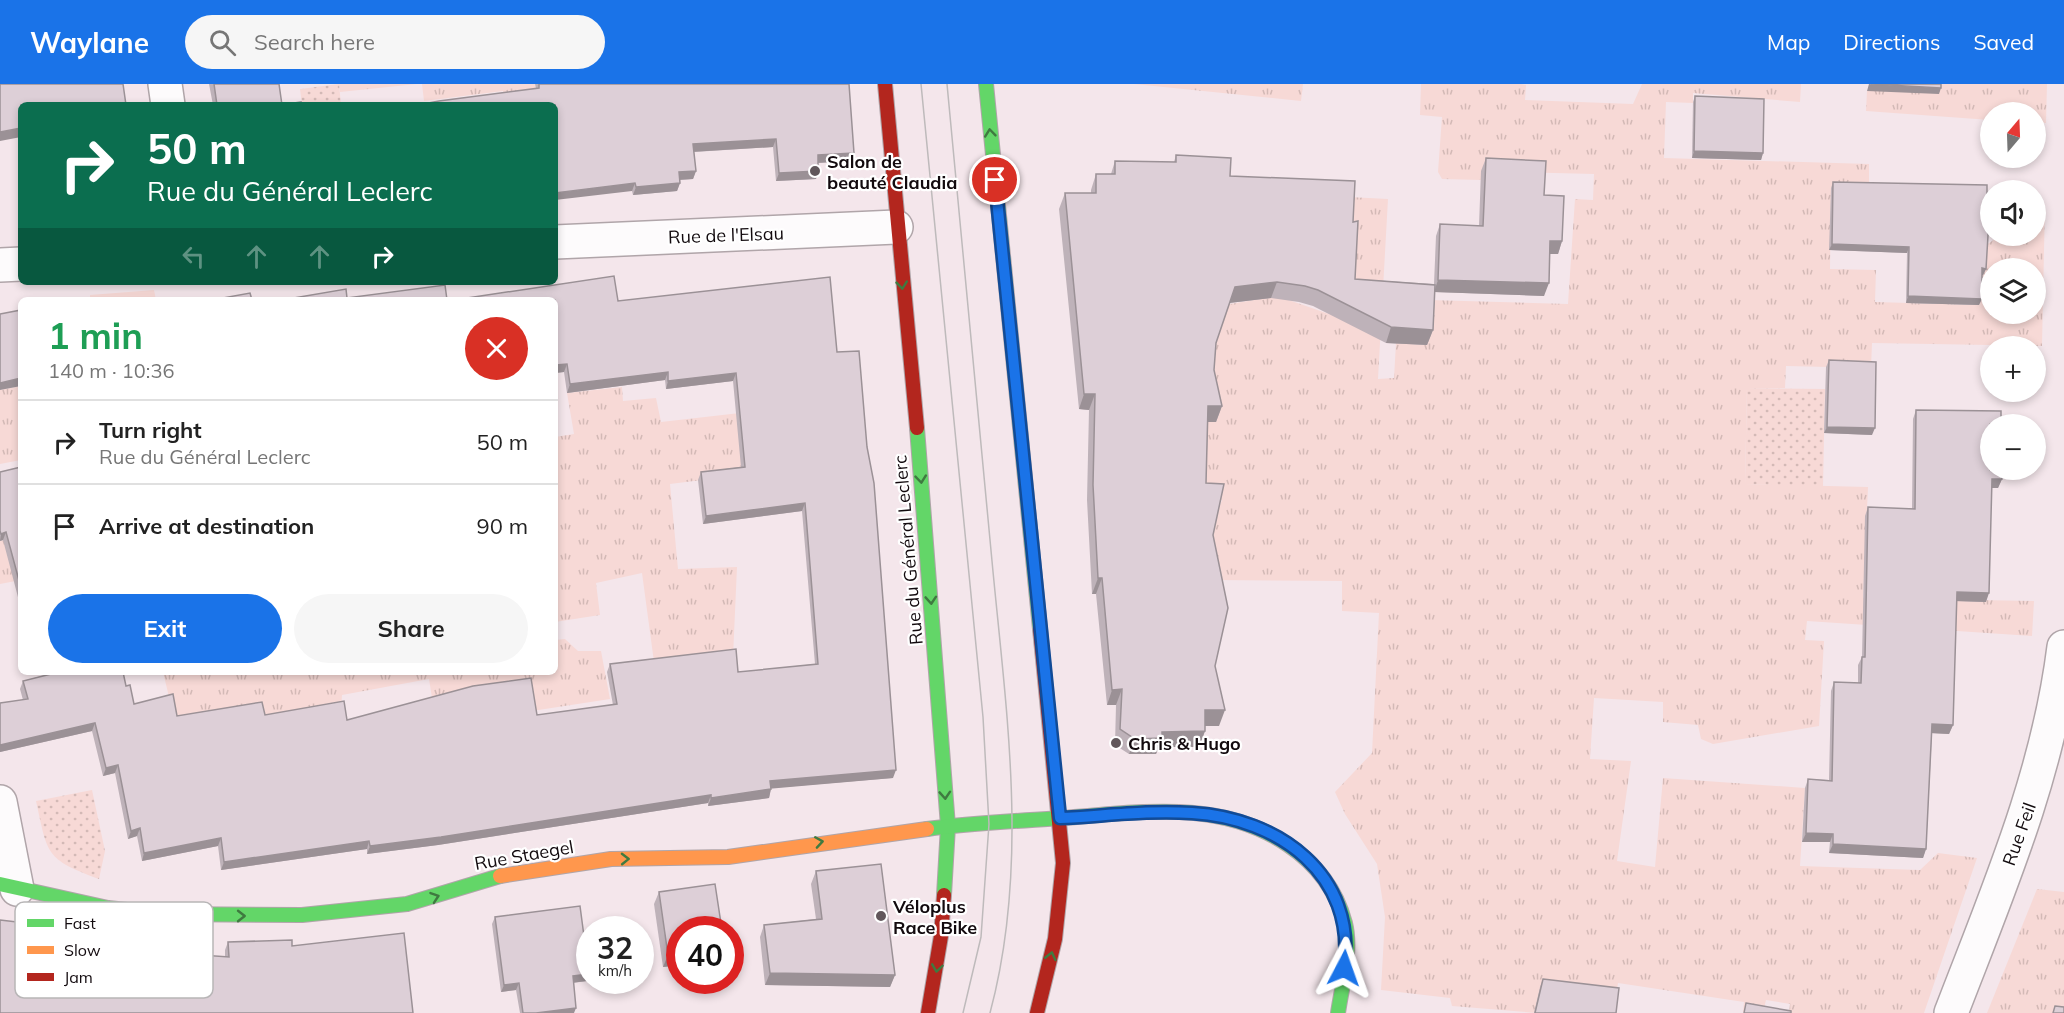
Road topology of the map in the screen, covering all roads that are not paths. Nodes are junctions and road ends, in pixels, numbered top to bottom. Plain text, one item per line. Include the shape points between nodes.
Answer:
1 (165, 84) edge
2 (885, 84) edge
3 (986, 84) edge
4 (168, 102) edge
5 (896, 227) junction
6 (558, 242) edge
7 (18, 264) edge
8 (0, 265) edge
9 (2064, 647) edge
10 (0, 802) edge
11 (1060, 818) junction
12 (948, 826) junction
13 (9, 887) edge
14 (80, 902) edge
15 (213, 914) edge
16 (928, 1013) edge
17 (1037, 1013) edge
18 (1338, 1013) edge
19 (1951, 1013) edge

1 - 4 street
2 - 5 main road, Rue du Général Leclerc
11 -> 3 main road
5 - 6 street, Rue de l'Elsau
5 -> 12 main road, Rue du Général Leclerc via 927,542
7 - 8 street
9 - 19 street, Rue Feil via 2037,783
10 - 13 street
11 - 12 main road, Rue Staegel
17 -> 11 main road via 1063,886
11 - 18 main road, Rue Staegel via 1194,813 1244,824 1293,846 1331,886 1345,924 1347,946
15 -> 12 main road, Rue Staegel via 302,915 407,904 492,877 611,859 728,857
12 -> 16 main road, Rue du Général Leclerc via 941,936
13 -> 14 main road, Rue Staegel

